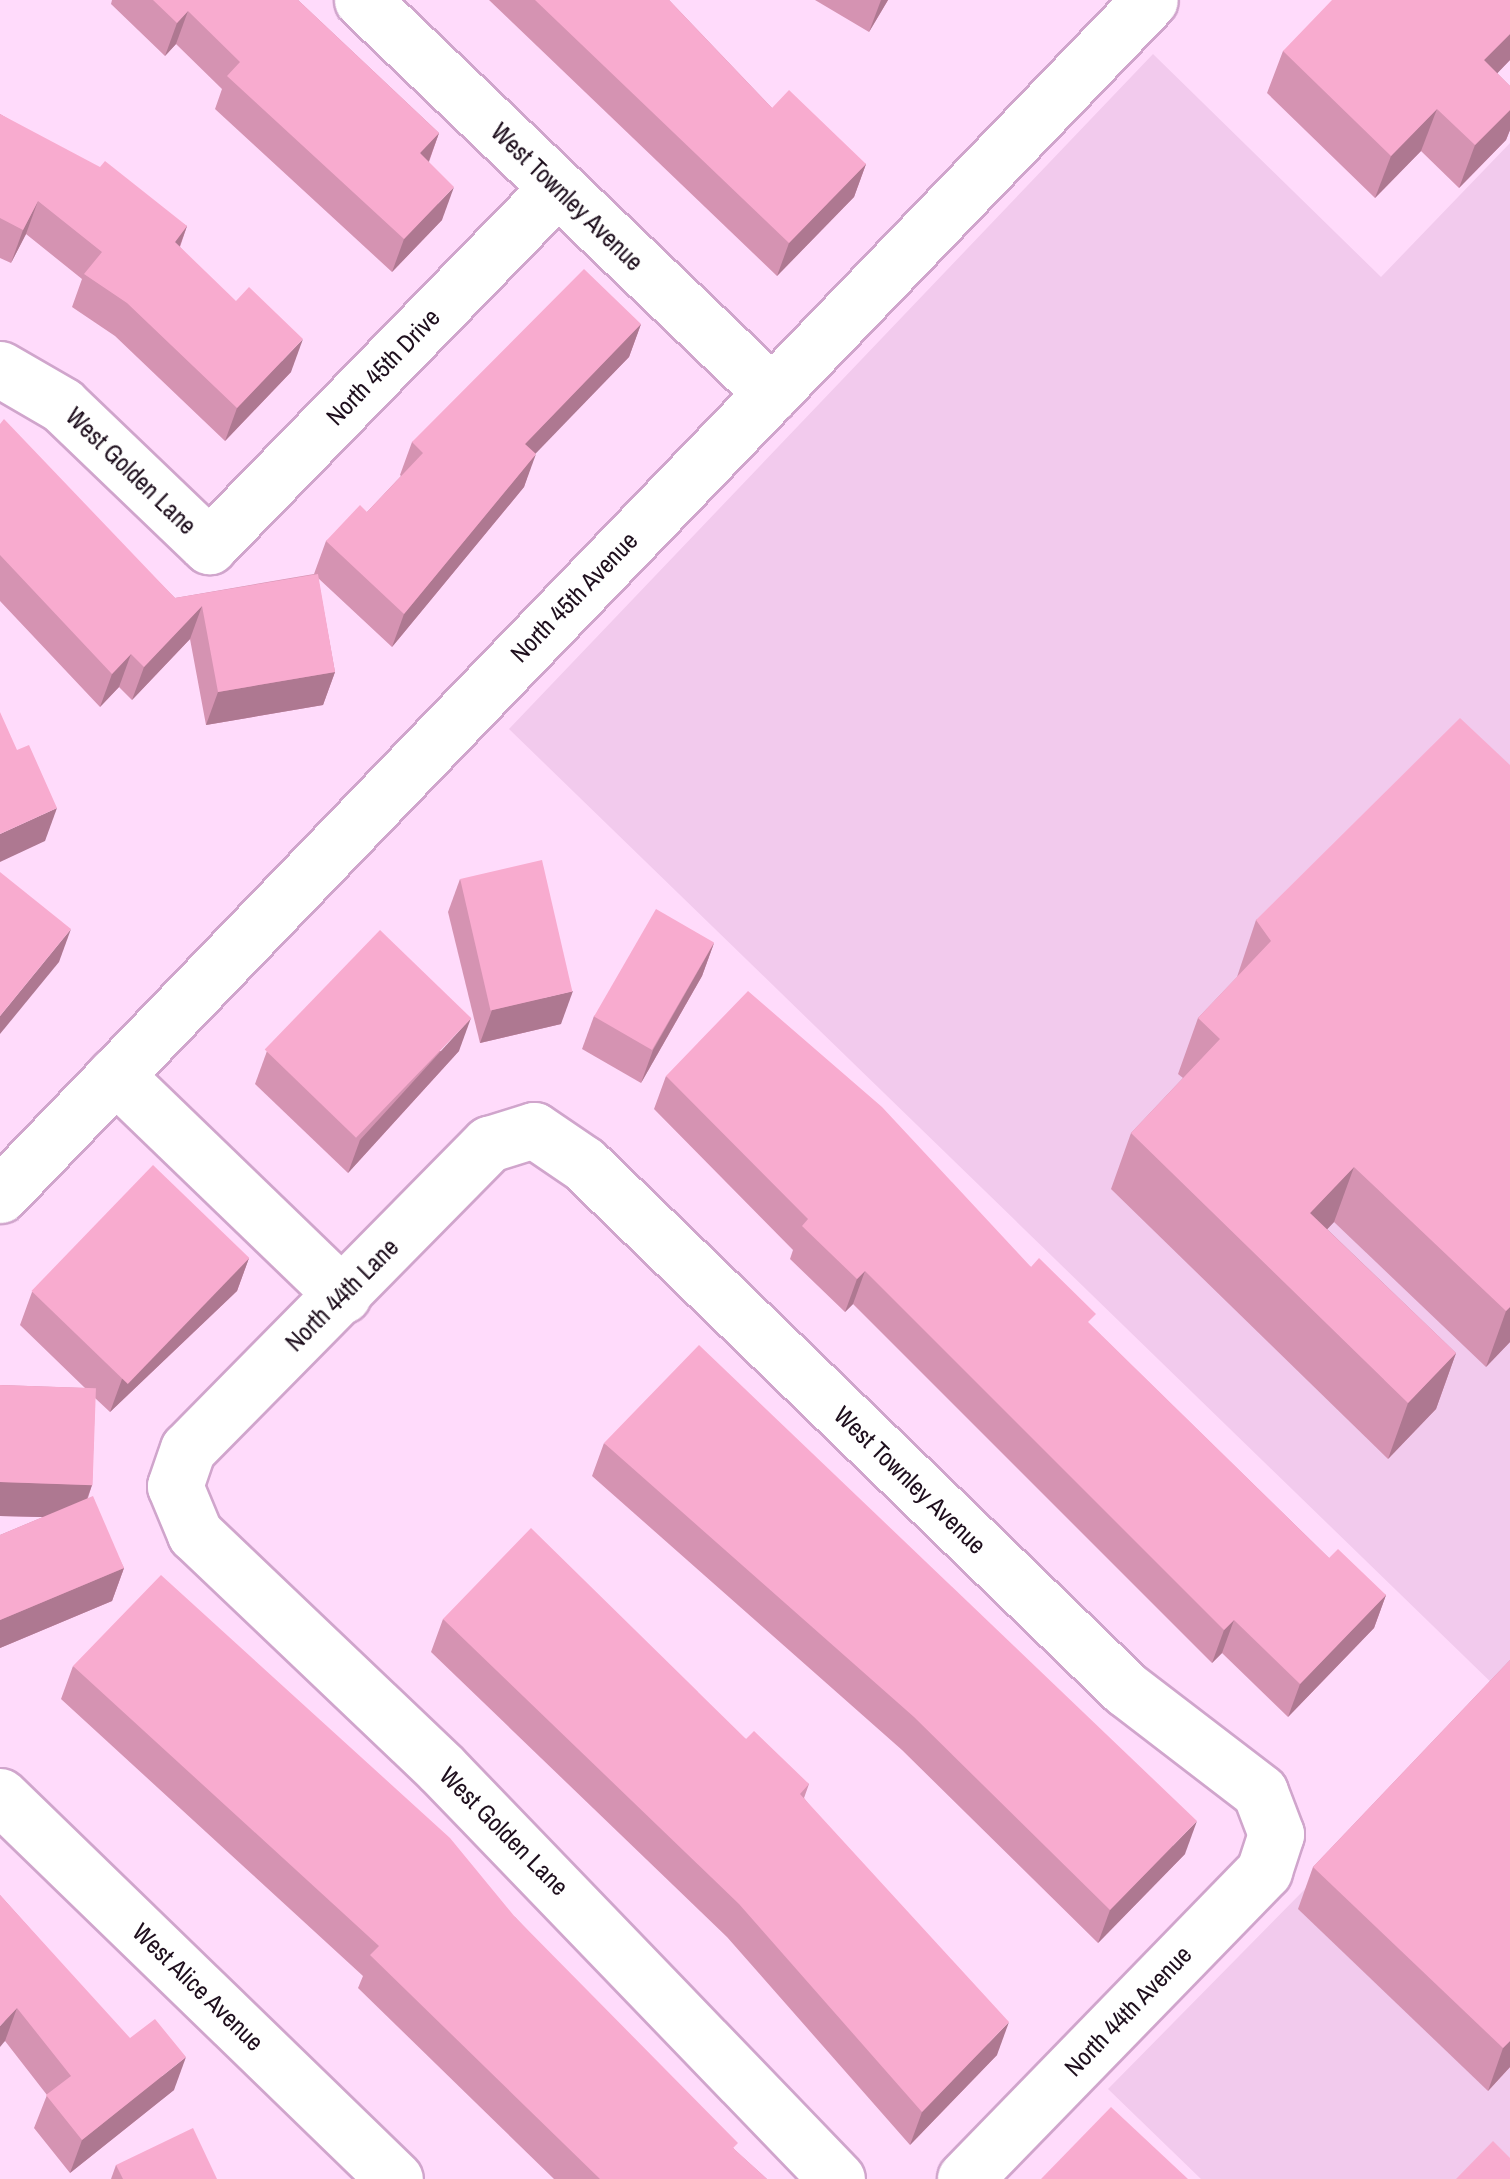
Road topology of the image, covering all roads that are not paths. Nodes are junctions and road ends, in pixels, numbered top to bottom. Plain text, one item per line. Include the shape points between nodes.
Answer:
1 (362, 0) edge
2 (1150, 0) edge
3 (557, 188) junction
4 (0, 369) edge
5 (772, 393) junction
6 (209, 546) joint
7 (115, 1075) junction
8 (534, 1130) joint
9 (0, 1195) edge
10 (343, 1295) junction
11 (174, 1486) joint
12 (0, 1796) edge
13 (1276, 1834) joint
14 (395, 2179) edge
15 (836, 2179) edge
16 (965, 2179) edge

1 - 3 street, West Townley Avenue
2 - 5 street, North 45th Avenue
3 - 5 street, West Townley Avenue
3 - 6 street, North 45th Drive
4 - 6 street, West Golden Lane via 62,405
5 - 7 street, North 45th Avenue
7 - 9 street, North 45th Avenue
7 - 10 street
8 - 10 street, North 44th Lane via 489,1144
8 - 13 street, West Townley Avenue via 584,1164 1126,1689 1260,1792
10 - 11 street, North 44th Lane via 188,1448
11 - 15 street, West Golden Lane via 195,1534 441,1768
12 - 14 street, West Alice Avenue
13 - 16 street, North 44th Avenue via 1264,1871

